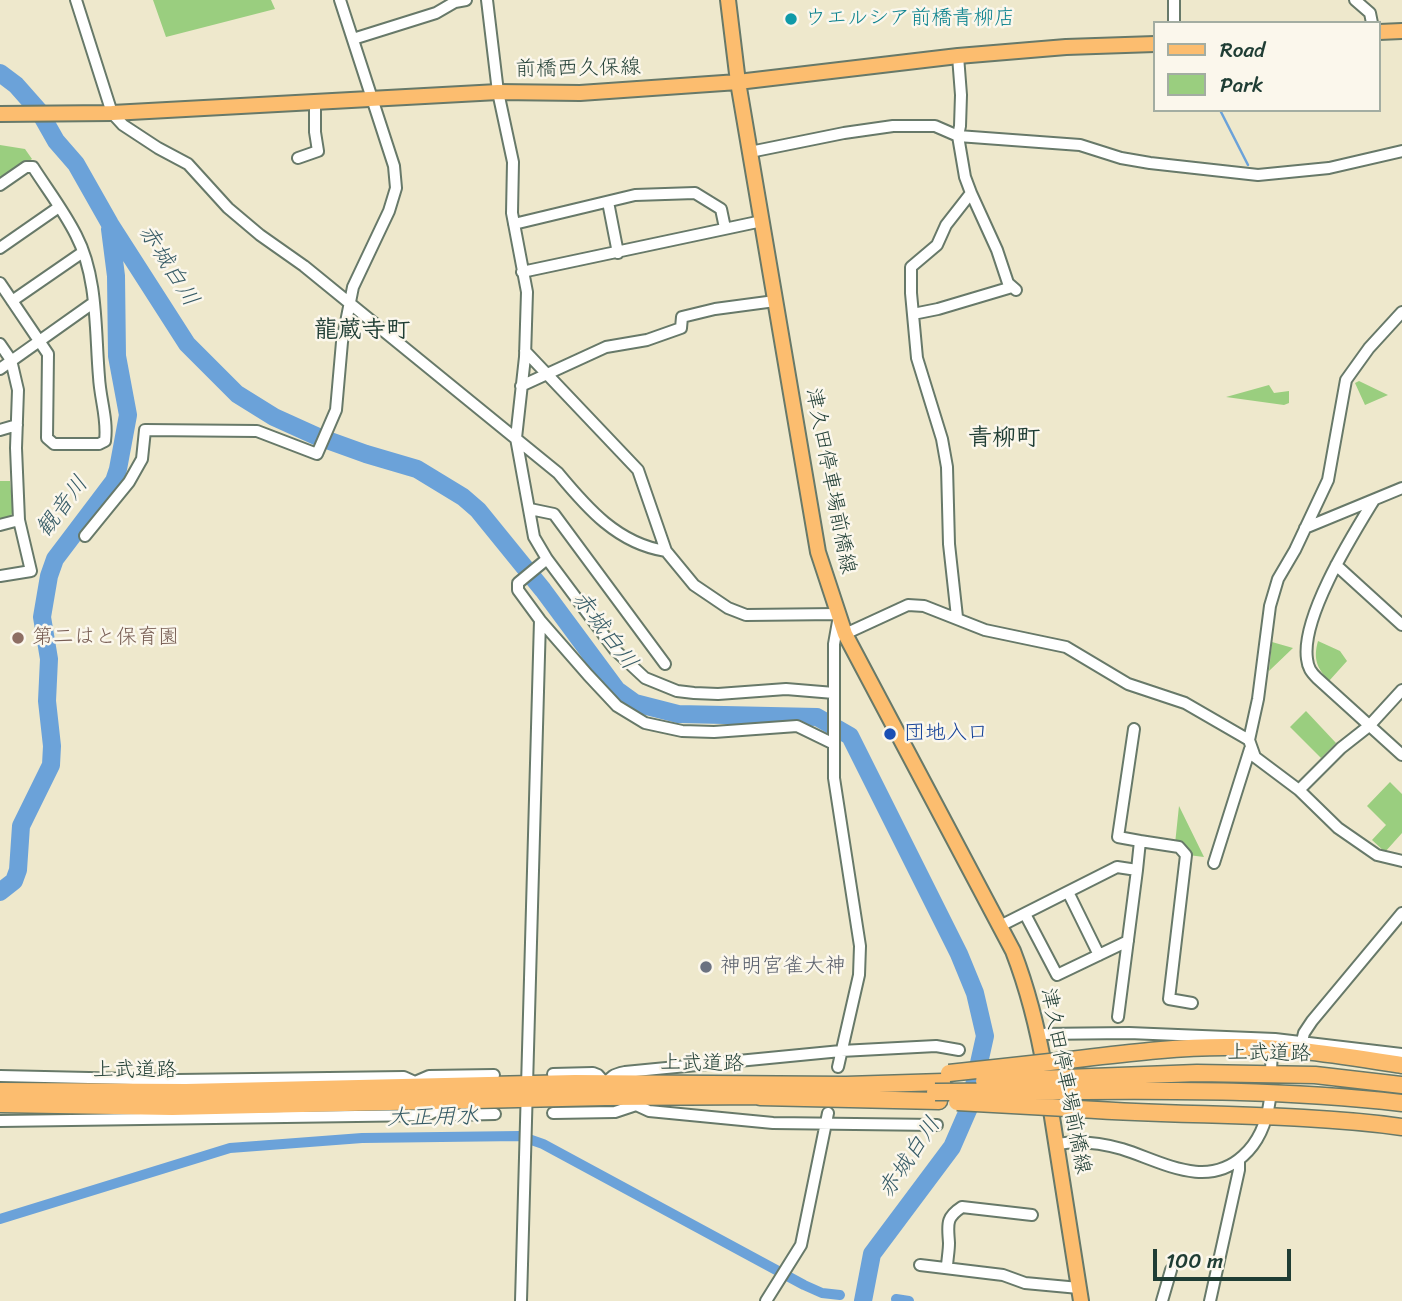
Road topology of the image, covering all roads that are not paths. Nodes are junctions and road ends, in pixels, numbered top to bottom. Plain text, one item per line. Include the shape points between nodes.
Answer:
1 (76, 0) edge
2 (340, 0) edge
3 (466, 0) edge
4 (487, 0) edge
5 (728, 0) edge
6 (1174, 0) edge
7 (1355, 0) edge
8 (1174, 21) edge
9 (1372, 21) edge
10 (1402, 31) edge
11 (1381, 32) edge
12 (353, 39) junction
13 (1154, 44) edge
14 (958, 56) junction
15 (738, 82) junction
16 (498, 92) junction
17 (372, 99) junction
18 (315, 102) junction
19 (112, 113) junction
20 (5, 114) edge
21 (958, 136) junction
22 (1402, 151) edge
23 (750, 152) junction
24 (299, 158) dead end
25 (0, 185) edge
26 (971, 193) junction
27 (608, 202) junction
28 (59, 207) junction
29 (762, 221) junction
30 (514, 224) junction
31 (725, 229) junction
32 (0, 248) edge
33 (83, 252) junction
34 (618, 253) junction
35 (522, 272) junction
36 (0, 283) edge
37 (12, 301) junction
38 (775, 301) junction
39 (93, 303) junction
40 (351, 305) junction
41 (1402, 312) edge
42 (914, 314) junction
43 (41, 340) junction
44 (0, 344) edge
45 (525, 351) junction
46 (11, 360) junction
47 (0, 369) edge
48 (546, 373) junction
49 (521, 386) junction
50 (17, 425) junction
51 (0, 430) edge
52 (516, 438) junction
53 (1402, 488) edge
54 (1374, 500) junction
55 (530, 509) junction
56 (19, 520) junction
57 (0, 525) edge
58 (1305, 528) junction
59 (85, 536) dead end
60 (666, 551) junction
61 (546, 560) junction
62 (1336, 565) junction
63 (0, 576) edge
64 (839, 615) junction
65 (957, 617) junction
66 (540, 620) junction
67 (1402, 625) edge
68 (845, 634) junction
69 (665, 664) dead end
70 (1402, 690) edge
71 (834, 696) junction
72 (1369, 726) junction
73 (1134, 729) dead end
74 (834, 744) junction
75 (1250, 745) junction
76 (1402, 755) edge
77 (1299, 790) junction
78 (1140, 841) junction
79 (1402, 861) edge
80 (1214, 863) dead end
81 (1137, 870) junction
82 (1068, 892) junction
83 (1402, 913) edge
84 (1026, 914) junction
85 (1000, 926) junction
86 (1128, 941) junction
87 (1099, 955) junction
88 (1192, 1003) dead end
89 (1118, 1017) dead end
90 (1039, 1034) junction
91 (1302, 1041) junction
92 (1272, 1048) junction
93 (960, 1050) dead end
94 (841, 1051) junction
95 (1402, 1054) edge
96 (1402, 1065) edge
97 (838, 1067) dead end
98 (1271, 1071) dead end
99 (553, 1074) dead end
100 (494, 1075) dead end
101 (0, 1076) edge
102 (1065, 1084) junction
103 (1402, 1085) edge
104 (941, 1087) junction
105 (416, 1090) junction
106 (606, 1090) junction
107 (0, 1091) edge
108 (526, 1092) junction
109 (1270, 1099) dead end
110 (632, 1101) junction
111 (1402, 1103) edge
112 (0, 1104) edge
113 (437, 1106) junction
114 (553, 1113) dead end
115 (828, 1113) dead end
116 (495, 1114) dead end
117 (1268, 1116) junction
118 (0, 1121) edge
119 (825, 1125) junction
120 (937, 1125) dead end
121 (1402, 1127) edge
122 (1058, 1144) junction
123 (1239, 1160) junction
124 (1031, 1215) dead end
125 (920, 1265) dead end
126 (947, 1268) junction
127 (1171, 1269) dead end
128 (1080, 1294) edge
129 (768, 1298) edge
130 (521, 1301) edge
131 (1162, 1301) edge
132 (1210, 1301) edge

1 - 19 street
2 - 12 street
3 - 12 street
4 - 16 street
5 - 15 main road, 津久田停車場前橋線
6 - 8 street
7 - 9 street via 1370,13
10 - 11 main road
12 - 17 street
13 - 14 main road, 前橋西久保線
14 - 15 main road, 前橋西久保線
14 - 21 street
15 - 16 main road, 前橋西久保線 via 580,93
15 - 23 main road, 津久田停車場前橋線
16 - 17 main road, 前橋西久保線
16 - 30 street via 513,162
17 - 18 main road, 前橋西久保線
17 - 40 street via 394,166 396,188 353,287
18 - 19 main road, 前橋西久保線
18 - 24 street via 318,151
19 - 20 main road, 前橋西久保線
19 - 40 street via 123,125 188,164 228,208
21 - 22 street via 1080,145 1150,163 1258,175 1329,168
21 - 23 street via 935,126 893,126
21 - 26 street
23 - 29 main road, 津久田停車場前橋線
25 - 28 street via 33,167
26 - 42 street via 937,245 911,267
26 - 42 street via 1014,289
27 - 30 street
27 - 31 street via 635,195 695,192 721,209
27 - 34 street
28 - 32 street
28 - 33 street
29 - 31 street
29 - 38 main road, 津久田停車場前橋線
30 - 35 street
31 - 34 street
33 - 37 street
33 - 39 street
34 - 35 street
35 - 45 street via 527,292
36 - 37 street
37 - 43 street
38 - 48 street via 682,317 681,328 670,333 606,347
38 - 64 main road, 津久田停車場前橋線 via 818,552
39 - 43 street
39 - 43 street via 105,441 54,444 47,438 48,354
40 - 52 street
40 - 59 street via 341,342 337,410 317,454 257,430 145,430 142,459 129,482
41 - 58 street via 1346,380 1328,480
42 - 65 street via 917,358 947,467
43 - 46 street
44 - 46 street
45 - 48 street
45 - 49 street
46 - 47 street
46 - 50 street via 18,390
48 - 49 street
48 - 60 street via 638,470
49 - 52 street
50 - 51 street
50 - 56 street
52 - 55 street
52 - 60 street via 558,473 589,510 625,538
53 - 54 street
54 - 58 street
54 - 62 street
55 - 61 street via 534,537
55 - 69 street via 554,514
56 - 57 street
56 - 63 street via 31,570
58 - 75 street via 1278,579 1270,606
60 - 64 street via 694,585 728,608 746,614
61 - 66 street via 518,583 518,590
61 - 71 street via 615,650 645,678 694,693 786,689
62 - 67 street
62 - 72 street via 1318,605 1306,658 1317,678
64 - 68 main road, 津久田停車場前橋線
64 - 71 street
65 - 68 street via 908,605
65 - 75 street via 985,630 1066,647 1128,684 1185,703
66 - 74 street via 617,706 645,723 714,732 797,726
66 - 108 street
68 - 85 main road, 津久田停車場前橋線
70 - 72 street
71 - 74 street
72 - 76 street
72 - 77 street
73 - 78 street via 1118,837
74 - 94 street via 836,789 860,946 859,975
75 - 77 street via 1255,757
75 - 80 street
77 - 79 street via 1338,828 1377,855
78 - 81 street
78 - 88 street via 1180,847 1186,856 1169,999
81 - 82 street via 1117,867
81 - 86 street
82 - 84 street
82 - 87 street
83 - 91 street via 1312,1021
84 - 85 street
84 - 87 street via 1057,975
85 - 90 main road, 津久田停車場前橋線 via 1024,980
86 - 87 street
86 - 89 street
90 - 91 street via 1129,1032
90 - 122 main road, 津久田停車場前橋線
91 - 95 street
92 - 96 highway
92 - 98 street
92 - 104 highway, bridge via 1198,1047 1059,1061
93 - 94 street via 936,1046
94 - 97 street
94 - 106 street via 625,1072 612,1075
99 - 106 street via 593,1073
100 - 105 street via 429,1076
101 - 105 street via 178,1080 404,1077
102 - 103 highway, 上武道路 via 1197,1073 1302,1075
102 - 104 highway, 上武道路, bridge
102 - 111 highway, 上武道路 via 1280,1092
104 - 106 highway, 上武道路
104 - 110 highway, 上武道路
104 - 117 highway, bridge via 1066,1108
105 - 107 highway, 上武道路
105 - 108 highway, 上武道路
105 - 112 highway, 上武道路 via 172,1107
105 - 113 highway, 上武道路
106 - 108 highway, 上武道路
106 - 110 highway, 上武道路
108 - 113 highway, 上武道路
108 - 130 street
109 - 117 street
110 - 114 street via 615,1112
110 - 119 street via 649,1111
113 - 116 street via 450,1115
113 - 118 street via 428,1115 415,1116
115 - 119 street
117 - 121 highway
117 - 123 street via 1255,1143
119 - 120 street
119 - 129 street via 801,1245
122 - 123 street via 1078,1141 1108,1146 1191,1172 1221,1169
122 - 128 main road, 津久田停車場前橋線
123 - 132 street
124 - 126 street via 962,1207 954,1212 946,1226
125 - 126 street
126 - 128 street via 1003,1275
127 - 131 street

